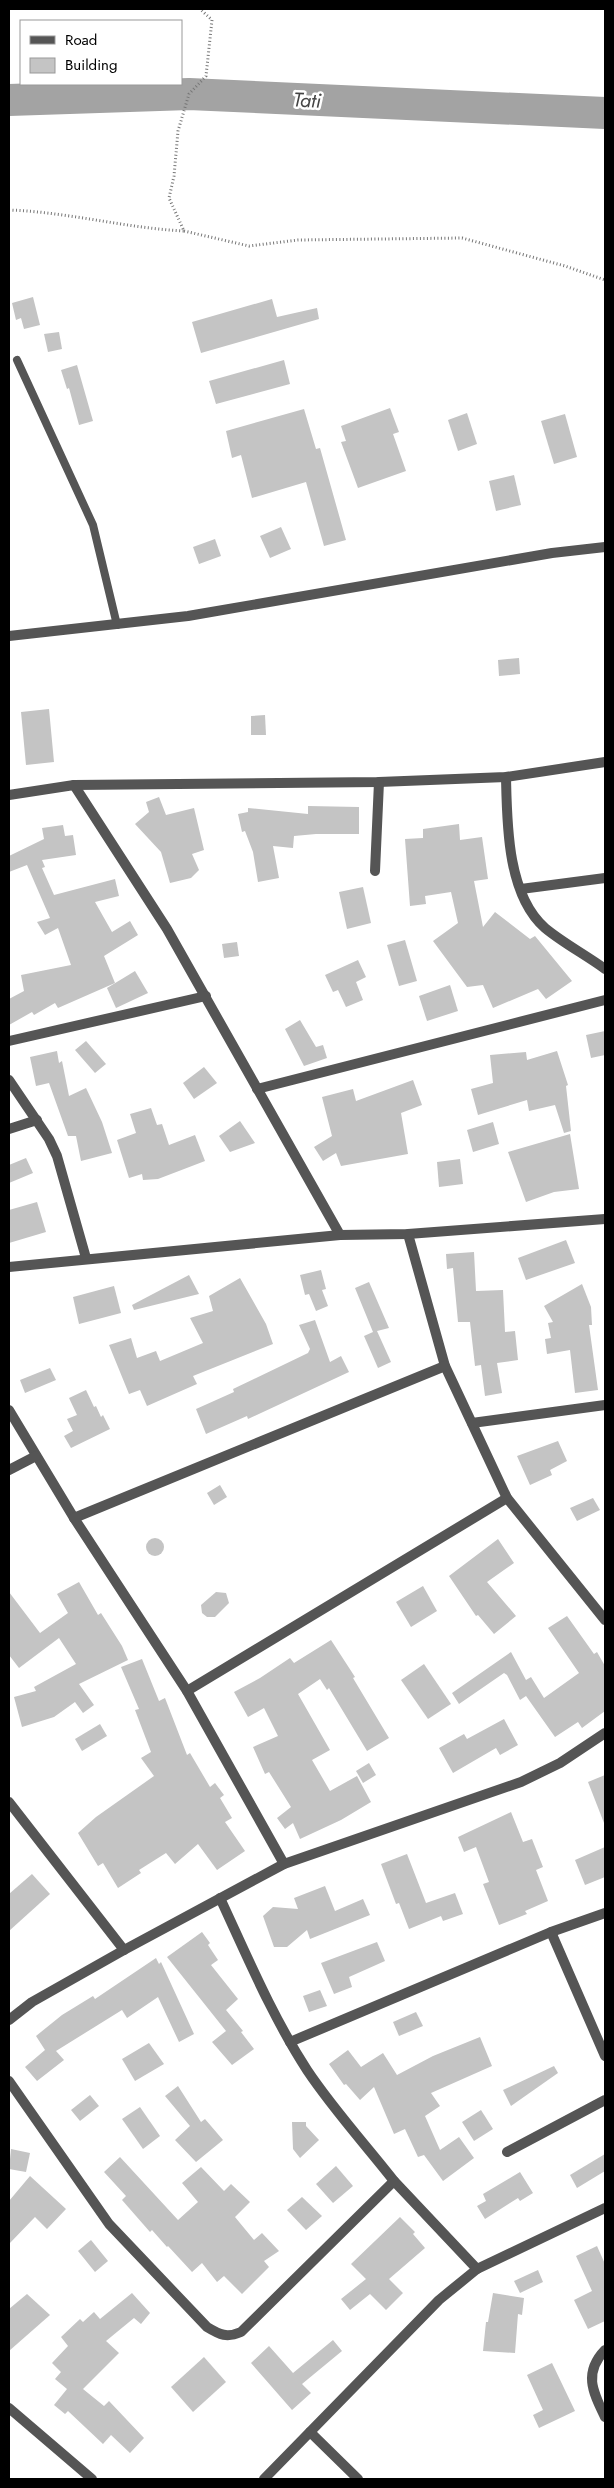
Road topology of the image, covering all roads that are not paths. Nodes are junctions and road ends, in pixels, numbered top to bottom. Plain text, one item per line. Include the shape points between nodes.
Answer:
1 (17, 360) dead end
2 (605, 547) edge
3 (117, 625) junction
4 (9, 636) edge
5 (605, 762) edge
6 (506, 777) junction
7 (379, 782) junction
8 (74, 785) junction
9 (9, 795) edge
10 (375, 871) dead end
11 (605, 878) edge
12 (521, 890) junction
13 (605, 969) edge
14 (206, 996) junction
15 (605, 1000) edge
16 (9, 1042) edge
17 (9, 1080) edge
18 (257, 1089) junction
19 (37, 1120) junction
20 (9, 1128) edge
21 (605, 1218) edge
22 (408, 1234) junction
23 (340, 1235) junction
24 (86, 1258) junction
25 (9, 1268) edge
26 (445, 1366) junction
27 (605, 1405) edge
28 (9, 1410) edge
29 (472, 1423) junction
30 (36, 1456) junction
31 (9, 1470) edge
32 (507, 1498) junction
33 (74, 1518) junction
34 (605, 1620) edge
35 (187, 1691) junction
36 (605, 1733) edge
37 (9, 1802) edge
38 (284, 1864) junction
39 (220, 1898) junction
40 (605, 1913) edge
41 (550, 1932) junction
42 (124, 1950) junction
43 (9, 2020) edge
44 (290, 2042) junction
45 (605, 2056) edge
46 (9, 2081) edge
47 (605, 2100) edge
48 (507, 2152) dead end
49 (394, 2181) junction
50 (605, 2208) edge
51 (477, 2269) junction
52 (605, 2350) edge
53 (9, 2408) edge
54 (605, 2417) edge
55 (310, 2432) junction
56 (92, 2479) edge
57 (264, 2479) edge
58 (358, 2479) edge

1 - 3 lane via 93,525
2 - 3 street
3 - 4 street
5 - 6 street
6 - 7 street
6 - 12 street via 507,819
7 - 8 street
7 - 10 street
8 - 9 street
8 - 14 street
11 - 12 street
12 - 13 street via 545,927
14 - 16 street
14 - 18 street
15 - 18 street
17 - 19 street
18 - 23 street
19 - 20 street
19 - 24 street via 57,1156
21 - 22 street
22 - 23 street
22 - 26 street
23 - 24 street
24 - 25 street
26 - 29 street
26 - 33 street
27 - 29 street
28 - 30 street
29 - 32 street
30 - 31 street
30 - 33 street
32 - 34 street
32 - 35 street
33 - 35 street
35 - 38 street
36 - 38 street via 560,1763 521,1782
37 - 42 street
38 - 39 street
39 - 42 street
39 - 44 street
40 - 41 street
41 - 44 street
41 - 45 street
42 - 43 street via 32,2002
44 - 49 street via 308,2072
46 - 49 street via 109,2224 207,2327 221,2335 231,2337 241,2332
47 - 48 street
49 - 51 street
50 - 51 street
51 - 55 street via 439,2300
52 - 54 street via 594,2362 592,2376 593,2391
53 - 56 street
55 - 57 street
55 - 58 street

